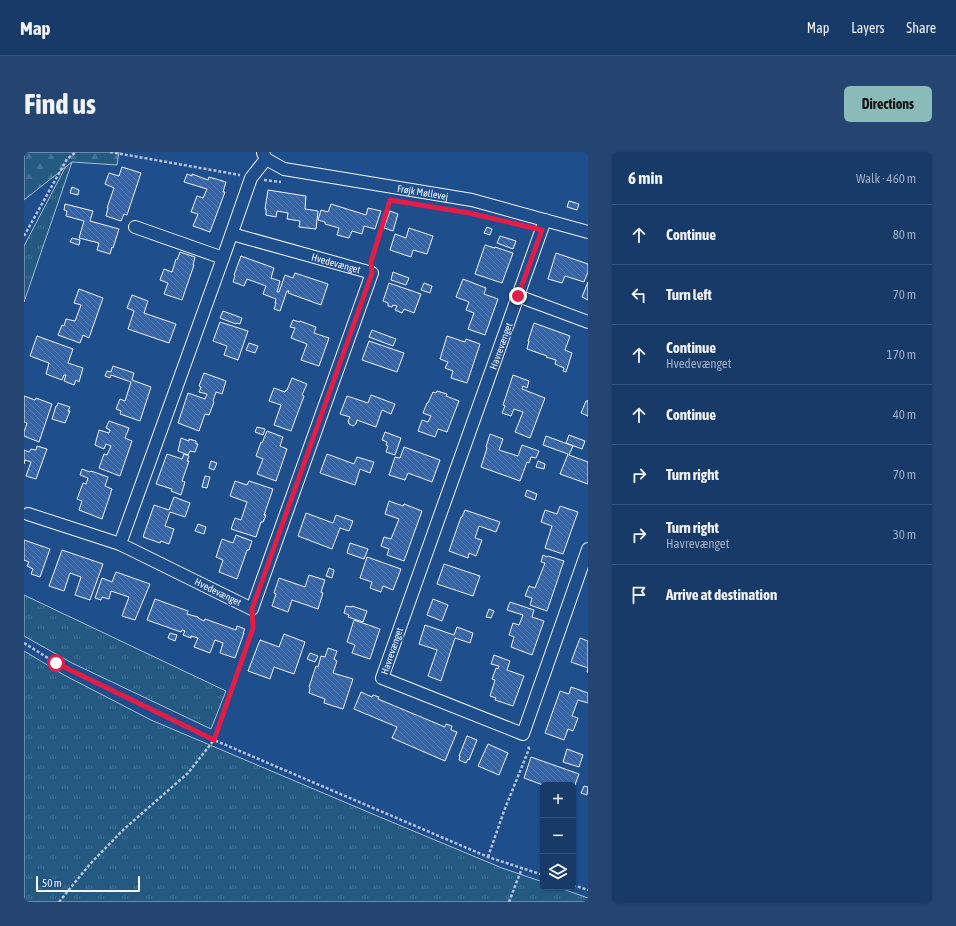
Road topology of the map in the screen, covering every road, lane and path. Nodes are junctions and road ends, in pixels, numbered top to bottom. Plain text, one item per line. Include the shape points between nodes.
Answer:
1 (76, 152) edge
2 (110, 152) edge
3 (264, 156) edge
4 (251, 178) junction
5 (282, 183) dead end
6 (383, 199) dead end
7 (545, 220) junction
8 (135, 227) dead end
9 (588, 232) edge
10 (232, 234) junction
11 (24, 236) edge
12 (223, 258) junction
13 (372, 273) junction
14 (518, 296) junction
15 (588, 322) edge
16 (28, 514) dead end
17 (120, 544) junction
18 (588, 549) edge
19 (252, 609) junction
20 (24, 643) edge
21 (522, 734) junction
22 (214, 740) junction
23 (488, 857) junction
24 (522, 868) junction
25 (540, 874) edge
26 (576, 886) edge
27 (588, 890) edge
28 (59, 902) edge
29 (508, 902) edge

1 - 11 path via 67,159
2 - 4 path
3 - 4 street
3 - 7 street, Frøjk Møllevej via 284,169 472,200
4 - 5 path
4 - 10 street
6 - 13 path via 390,200 371,262
7 - 9 street, Frøjk Møllevej
7 - 14 street, Havrevænget
8 - 12 street
10 - 12 street
10 - 13 street, Hvedevænget
12 - 17 street
13 - 19 street, Hvedevænget
14 - 15 street
14 - 21 street, Havrevænget via 382,678
16 - 17 street, Hvedevænget
17 - 19 street, Hvedevænget
18 - 21 street
19 - 22 path via 253,628
20 - 22 path via 56,663
21 - 23 path via 529,749
22 - 23 path
22 - 28 path via 188,773 123,830 90,864
23 - 24 path
24 - 25 path
24 - 29 path
26 - 27 path

